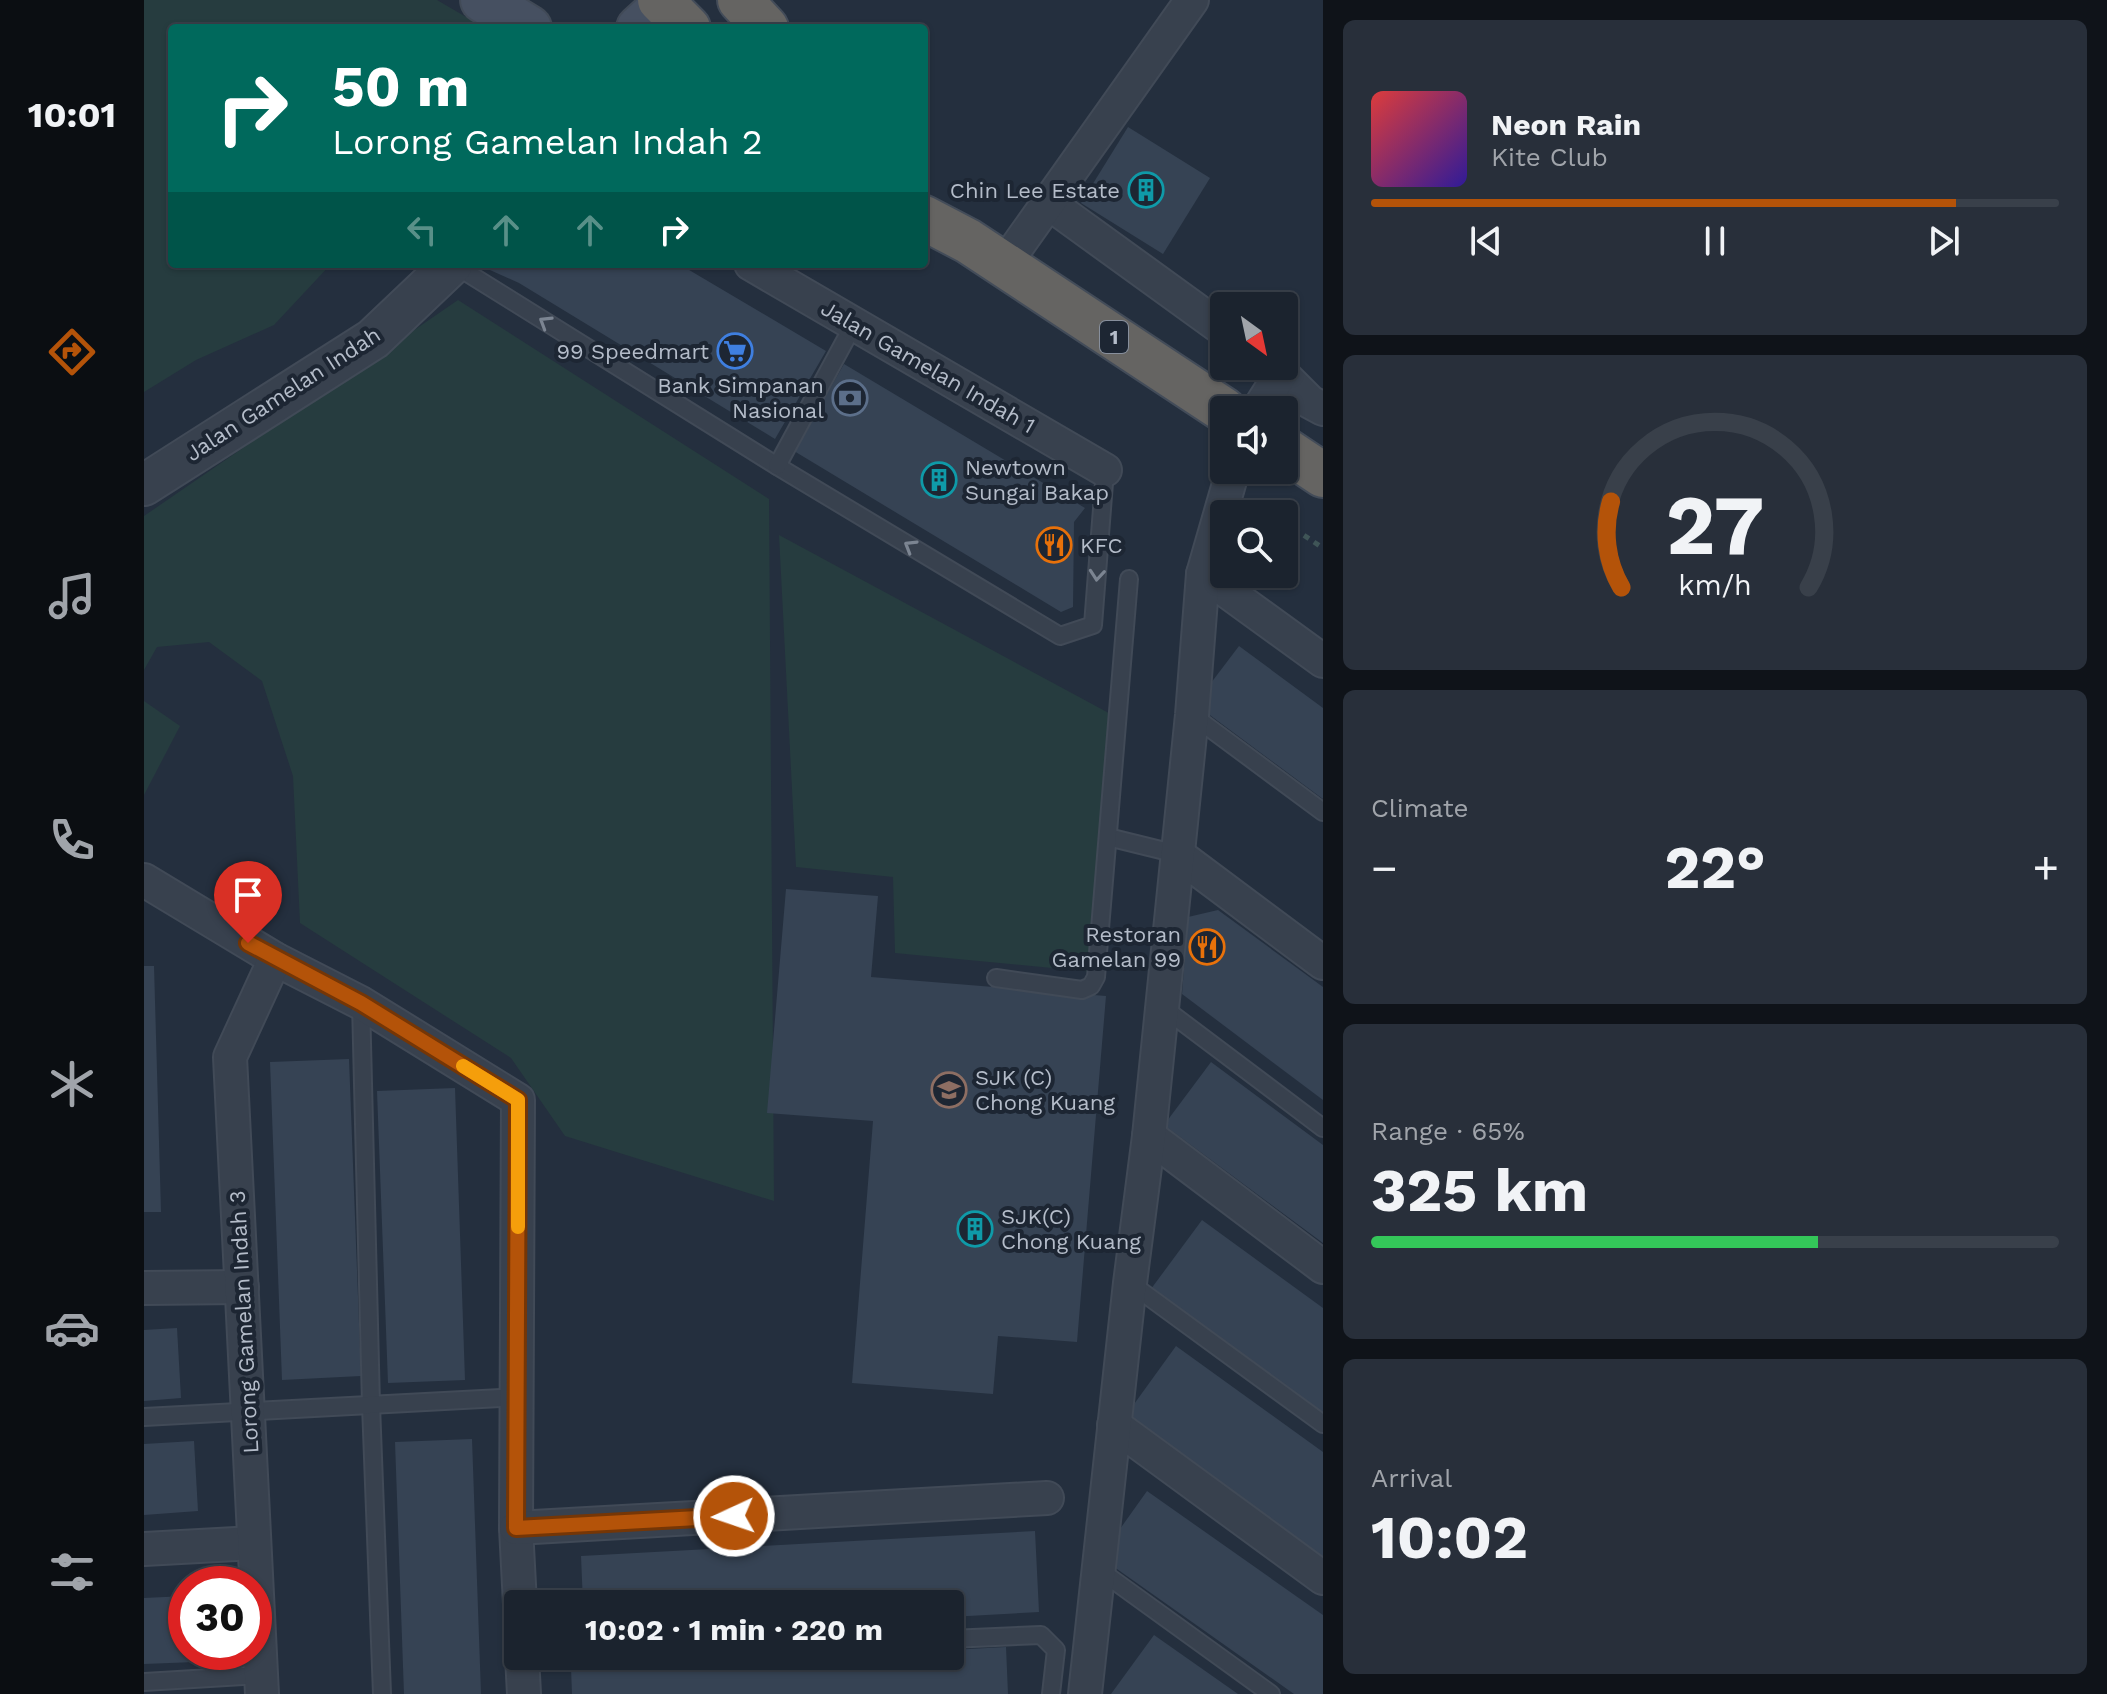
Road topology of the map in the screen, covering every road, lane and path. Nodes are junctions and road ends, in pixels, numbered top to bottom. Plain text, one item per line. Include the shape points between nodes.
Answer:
1 (483, 0) edge
2 (740, 0) edge
3 (1192, 0) edge
4 (658, 10) edge
5 (522, 24) edge
6 (623, 24) edge
7 (762, 24) edge
8 (928, 198) edge
9 (928, 220) edge
10 (1031, 228) junction
11 (968, 241) junction
12 (448, 268) edge
13 (458, 268) edge
14 (758, 268) edge
15 (1210, 323) edge
16 (854, 324) junction
17 (1289, 380) edge
18 (1210, 397) edge
19 (1323, 409) edge
20 (1298, 458) edge
21 (777, 466) junction
22 (1105, 470) joint
23 (1323, 475) edge
24 (1229, 484) edge
25 (144, 485) edge
26 (1298, 531) edge
27 (1323, 548) edge
28 (1203, 574) junction
29 (1129, 579) dead end
30 (1323, 661) edge
31 (1192, 715) junction
32 (1323, 812) edge
33 (1108, 837) junction
34 (1177, 854) junction
35 (144, 880) edge
36 (275, 959) junction
37 (1323, 963) edge
38 (996, 978) dead end
39 (361, 1003) junction
40 (1160, 1006) junction
41 (1323, 1128) edge
42 (1149, 1136) junction
43 (1323, 1267) edge
44 (1130, 1283) junction
45 (242, 1287) junction
46 (144, 1288) edge
47 (518, 1397) junction
48 (371, 1405) junction
49 (248, 1411) junction
50 (144, 1417) edge
51 (1323, 1424) edge
52 (1114, 1425) junction
53 (1047, 1498) dead end
54 (516, 1528) junction
55 (254, 1543) junction
56 (144, 1549) edge
57 (1098, 1569) junction
58 (1323, 1578) edge
59 (519, 1590) edge
60 (964, 1638) edge
61 (523, 1670) edge
62 (144, 1682) edge
63 (262, 1684) edge
64 (382, 1694) edge
65 (524, 1694) edge
66 (1051, 1694) edge
67 (1085, 1694) edge
68 (1271, 1694) edge

1 - 5 main road
2 - 7 highway
3 - 10 street
4 - 6 main road
8 - 11 highway, 1
9 - 11 highway, 1
10 - 11 highway, 1
10 - 15 street
10 - 18 highway, 1
12 - 25 street, Jalan Gamelan Indah via 373,339
21 -> 13 lane
14 - 16 street, Jalan Gamelan Indah 1
16 - 21 lane
16 - 22 street, Jalan Gamelan Indah 1
17 - 19 street
20 - 23 highway
22 -> 21 lane via 1093,625 1060,636
24 - 28 street
26 - 27 path
28 - 30 street
28 - 31 street
29 - 33 lane
31 - 32 lane
31 - 34 street
33 - 34 lane
33 - 38 lane via 1091,986 1082,990
34 - 37 street
34 - 40 street
35 - 36 street
36 - 39 street
36 - 45 street, Lorong Gamelan Indah 3 via 230,1057
39 - 47 street via 518,1100
39 - 48 lane
40 - 41 lane
40 - 42 street
42 - 43 street
42 - 44 street
44 - 51 lane
44 - 52 street
45 - 46 street
45 - 49 street, Lorong Gamelan Indah 3
47 - 48 lane
47 - 54 street
48 - 49 lane
48 - 64 lane
49 - 50 lane
49 - 55 street, Lorong Gamelan Indah 3
52 - 57 street
52 - 58 street
53 - 54 street
54 - 59 street
55 - 56 street
55 - 63 street, Lorong Gamelan Indah 3
57 - 67 street
57 - 68 lane
60 - 66 lane via 1041,1635 1056,1650
61 - 65 street
62 - 63 lane

